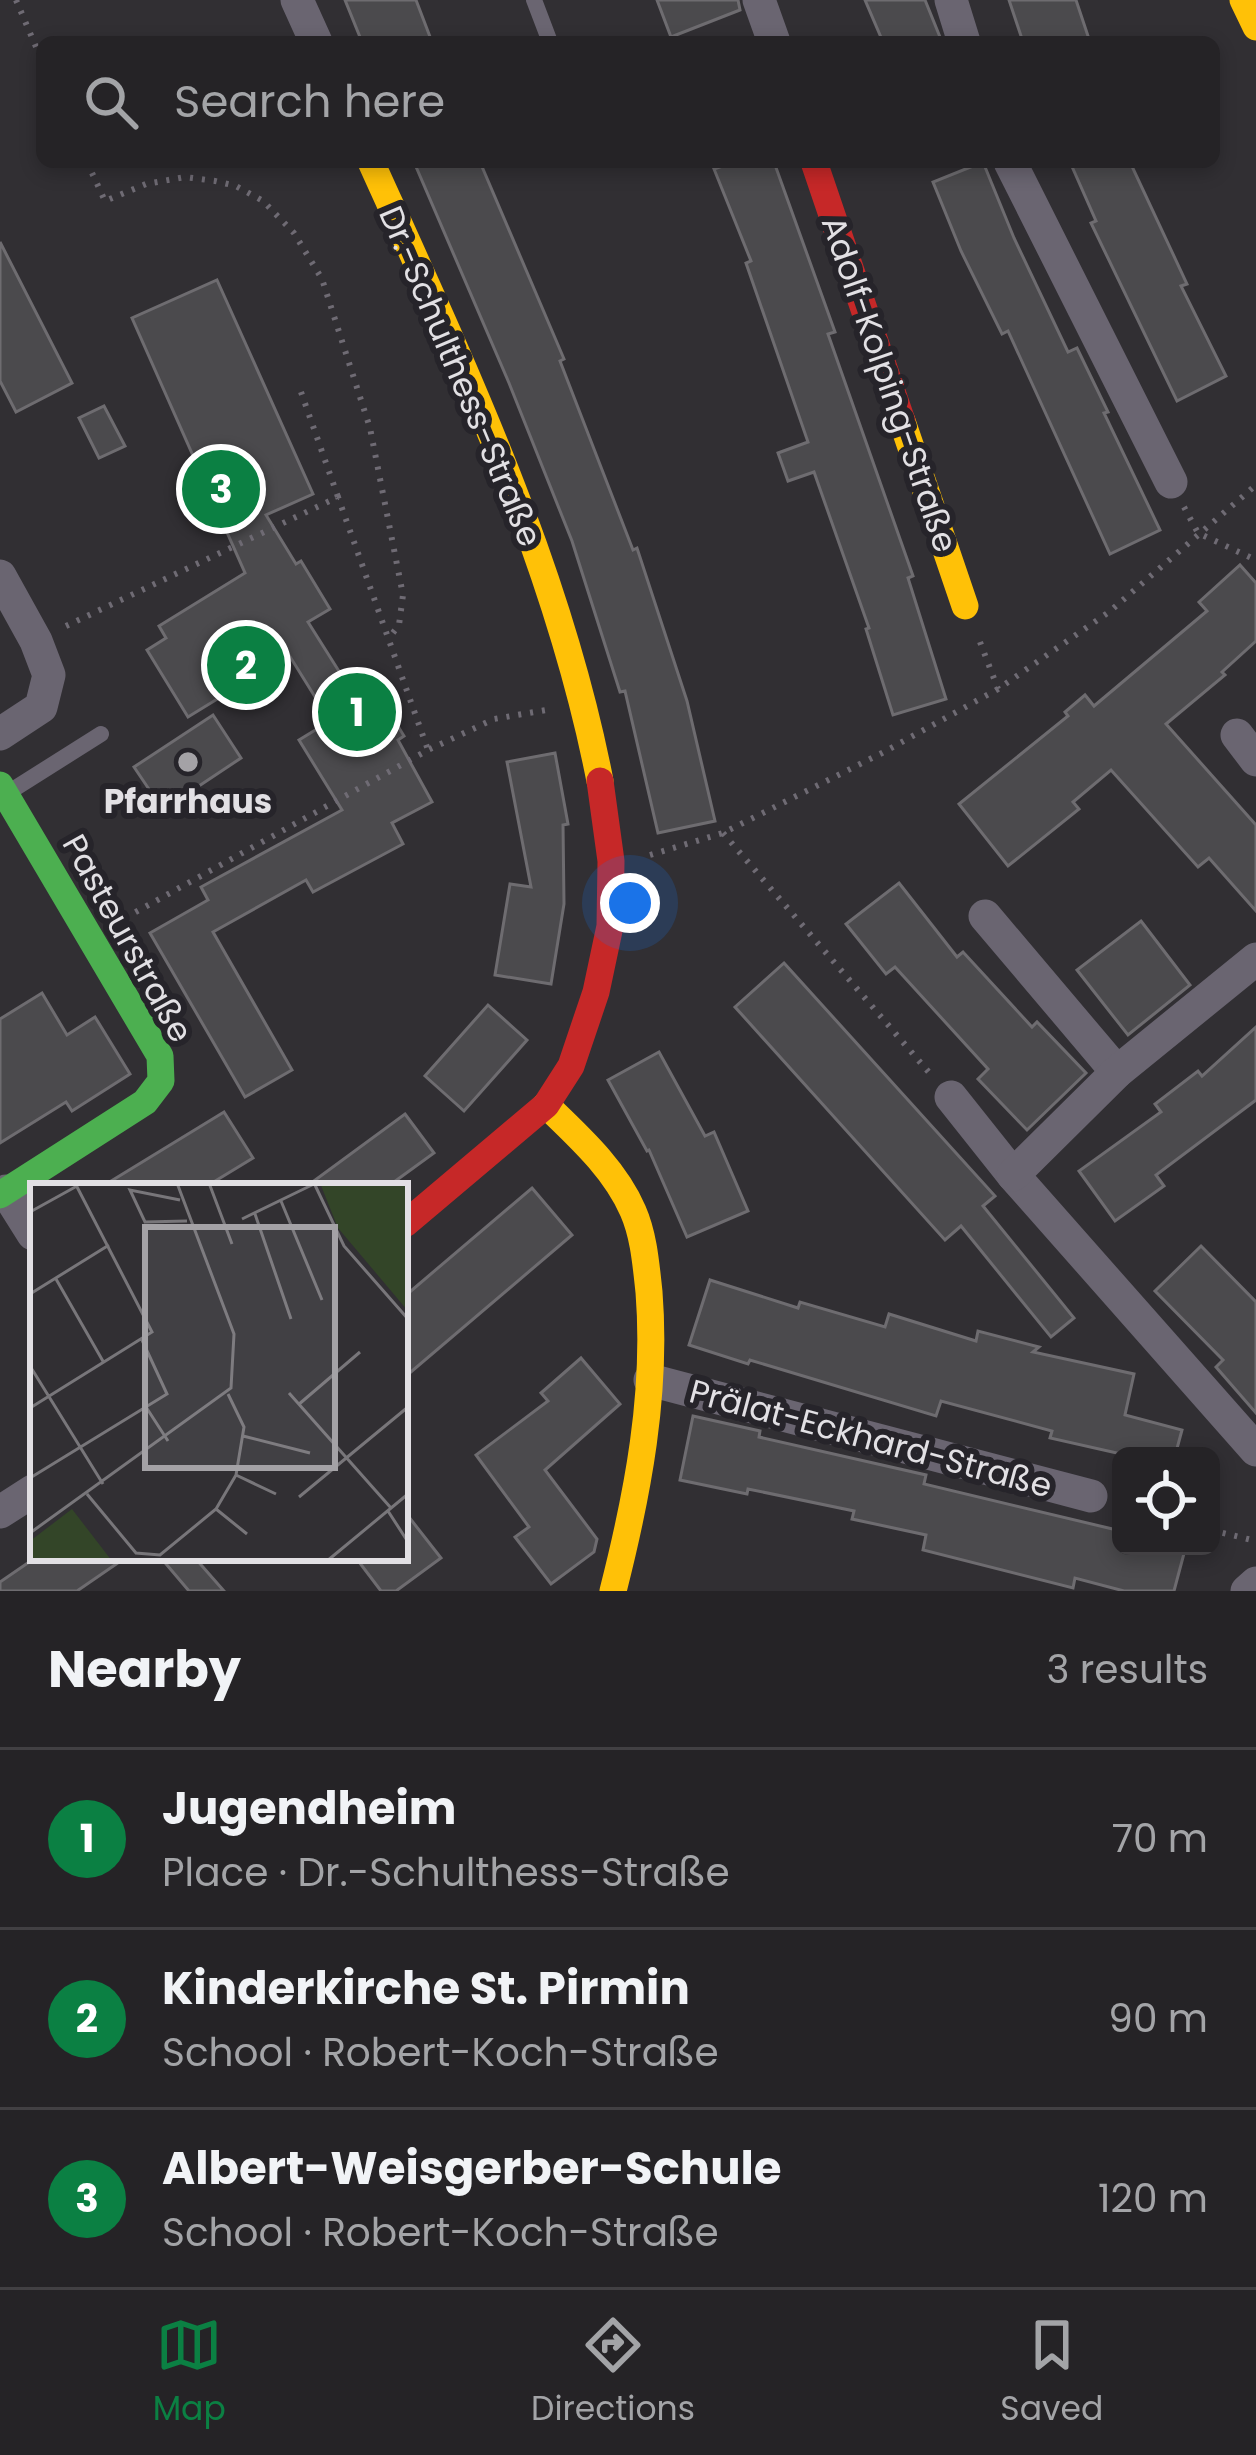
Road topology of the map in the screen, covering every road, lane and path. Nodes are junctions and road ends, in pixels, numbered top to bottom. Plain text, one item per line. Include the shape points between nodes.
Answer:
1 (16, 0) edge
2 (297, 0) edge
3 (534, 0) edge
4 (760, 0) edge
5 (951, 0) edge
6 (1243, 0) edge
7 (1256, 27) edge
8 (313, 36) edge
9 (548, 36) edge
10 (772, 36) edge
11 (962, 36) edge
12 (36, 47) edge
13 (90, 168) edge
14 (373, 168) edge
15 (816, 168) edge
16 (1013, 168) edge
17 (301, 392) dead end
18 (1171, 482) dead end
19 (1256, 485) edge
20 (338, 497) junction
21 (1198, 533) junction
22 (1256, 560) edge
23 (0, 576) edge
24 (965, 606) joint
25 (389, 638) junction
26 (36, 641) junction
27 (998, 688) junction
28 (586, 703) junction
29 (0, 734) edge
30 (101, 734) dead end
31 (428, 750) junction
32 (3, 790) edge
33 (723, 833) junction
34 (611, 861) junction
35 (985, 916) dead end
36 (90, 937) junction
37 (1256, 959) edge
38 (1117, 1072) junction
39 (951, 1097) joint
40 (547, 1105) junction
41 (1013, 1175) junction
42 (3, 1193) edge
43 (408, 1222) edge
44 (30, 1230) edge
45 (650, 1380) junction
46 (1256, 1450) edge
47 (30, 1493) edge
48 (1091, 1496) dead end
49 (0, 1512) edge
50 (1220, 1532) edge
51 (1256, 1540) edge
52 (1256, 1583) edge
53 (613, 1591) edge
54 (1246, 1591) edge

1 - 12 path
2 - 8 street
3 - 9 lane
4 - 10 street
5 - 11 street
6 - 7 street
13 - 25 path via 105,201 185,177 236,186 294,233 322,279 370,428 403,595
14 - 28 street, Dr.-Schulthess-Straße via 520,509
15 - 24 street, Adolf-Kolping-Straße
16 - 18 street
17 - 20 path
19 - 21 path
20 - 25 path
20 - 26 path
21 - 22 path
21 - 27 path via 1109,612
23 - 26 street
24 - 27 path
25 - 31 path
26 - 29 street via 48,690 41,707
27 - 33 path
28 - 31 path via 494,719
28 - 34 street, Dr.-Schulthess-Straße
30 - 32 lane
31 - 36 path
32 - 36 street, Pasteurstraße
33 - 34 path
33 - 39 path
34 - 40 street, Dr.-Schulthess-Straße via 610,926 596,992 571,1066
35 - 38 street
36 - 42 street, Pasteurstraße via 160,1056 161,1081 145,1102
37 - 38 street
38 - 41 street
39 - 41 street
40 - 43 street, Dr.-Schulthess-Straße
40 - 45 street, Prälat-Eckhard-Straße via 632,1206 653,1325
41 - 46 street
42 - 44 street
45 - 48 street, Prälat-Eckhard-Straße
45 - 53 street, Prälat-Eckhard-Straße via 642,1461
47 - 49 street
50 - 51 path
52 - 54 street

